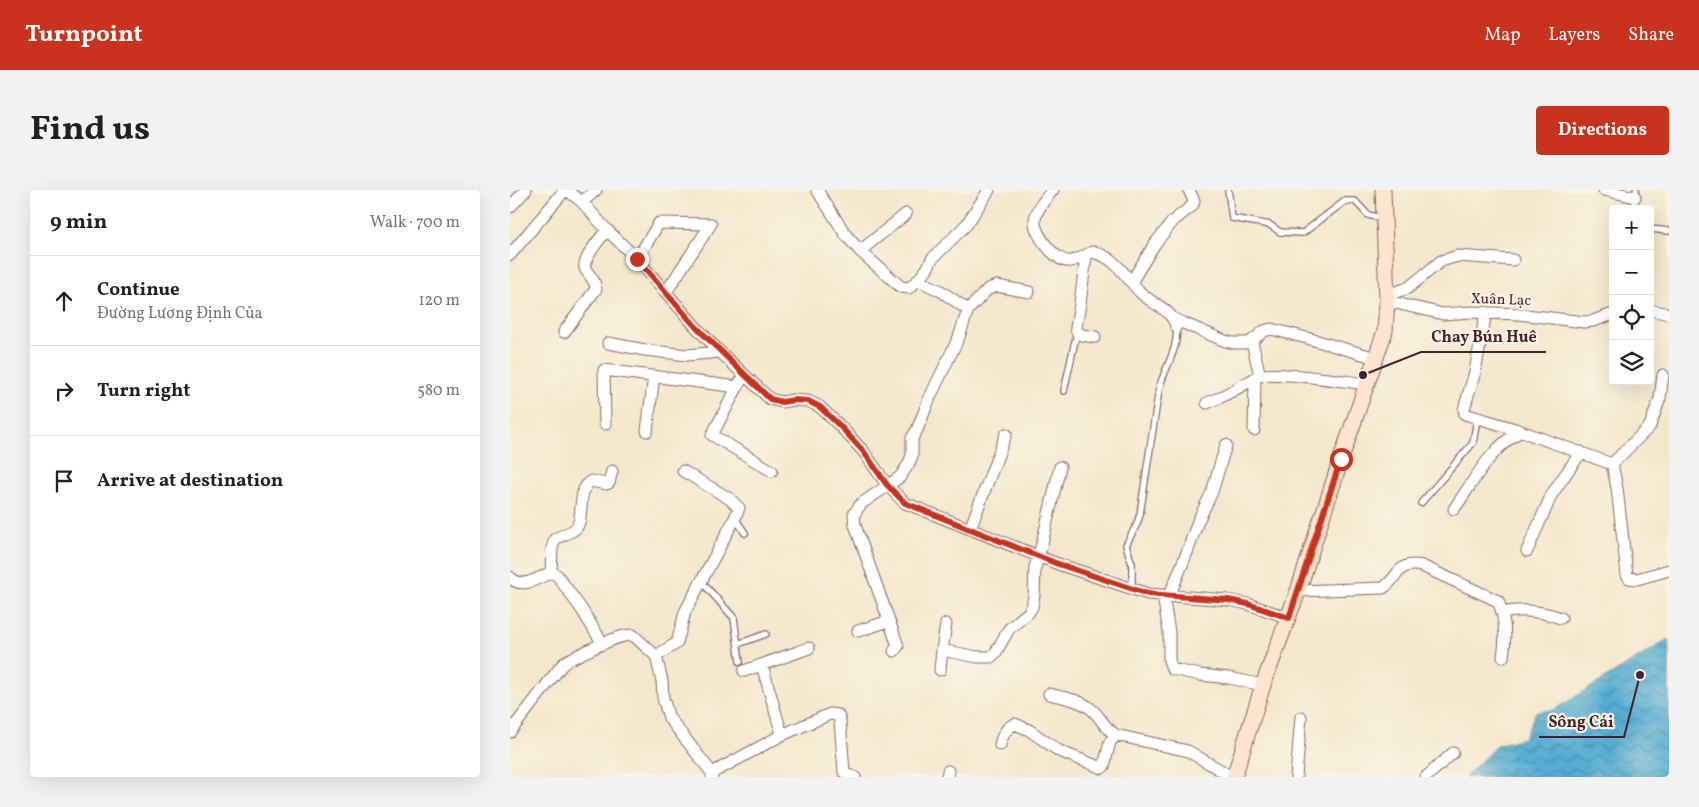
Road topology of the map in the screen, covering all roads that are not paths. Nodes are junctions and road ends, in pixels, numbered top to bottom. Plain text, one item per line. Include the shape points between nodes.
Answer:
1 (526, 190) edge
2 (566, 190) edge
3 (596, 190) edge
4 (818, 190) edge
5 (989, 190) edge
6 (1053, 190) edge
7 (1189, 190) edge
8 (1228, 190) edge
9 (1383, 190) edge
10 (1604, 190) edge
11 (1635, 199) edge
12 (582, 202) junction
13 (510, 207) edge
14 (906, 214) dead end
15 (1384, 219) junction
16 (1654, 229) edge
17 (607, 230) junction
18 (1669, 231) edge
19 (860, 251) junction
20 (510, 254) edge
21 (1086, 255) junction
22 (637, 259) junction
23 (1513, 260) dead end
24 (918, 280) junction
25 (1132, 281) junction
26 (666, 292) junction
27 (1028, 292) dead end
28 (1387, 298) junction
29 (968, 310) junction
30 (1654, 311) edge
31 (1486, 312) junction
32 (1669, 314) edge
33 (1609, 315) edge
34 (1175, 322) junction
35 (564, 332) dead end
36 (1077, 332) junction
37 (1095, 338) dead end
38 (1252, 342) junction
39 (608, 343) dead end
40 (720, 352) junction
41 (1376, 358) junction
42 (744, 375) junction
43 (1663, 375) dead end
44 (654, 376) junction
45 (1257, 378) junction
46 (1366, 384) junction
47 (738, 387) junction
48 (1064, 391) dead end
49 (1207, 403) dead end
50 (1477, 419) junction
51 (605, 424) dead end
52 (1254, 430) dead end
53 (647, 431) dead end
54 (1521, 431) junction
55 (1006, 434) dead end
56 (1226, 445) dead end
57 (1581, 452) junction
58 (1612, 464) junction
59 (1060, 467) dead end
60 (612, 471) dead end
61 (683, 471) dead end
62 (772, 472) dead end
63 (887, 485) junction
64 (1421, 503) dead end
65 (1454, 509) dead end
66 (735, 518) junction
67 (970, 529) junction
68 (745, 533) dead end
69 (1526, 551) dead end
70 (1039, 556) junction
71 (1669, 570) edge
72 (551, 572) junction
73 (511, 580) edge
74 (701, 581) junction
75 (1132, 589) junction
76 (1298, 591) junction
77 (1166, 597) junction
78 (1503, 613) junction
79 (1289, 618) junction
80 (1561, 618) dead end
81 (889, 620) junction
82 (946, 624) dead end
83 (858, 631) dead end
84 (766, 634) dead end
85 (603, 644) junction
86 (738, 644) junction
87 (809, 648) dead end
88 (942, 650) junction
89 (894, 651) dead end
90 (656, 656) junction
91 (1503, 657) dead end
92 (762, 665) junction
93 (742, 666) joint
94 (940, 670) dead end
95 (1263, 686) junction
96 (1049, 694) dead end
97 (1301, 717) dead end
98 (510, 732) edge
99 (782, 735) junction
100 (1116, 735) junction
101 (1000, 745) dead end
102 (1453, 753) dead end
103 (712, 775) edge
104 (855, 777) edge
105 (1233, 777) edge
106 (1296, 777) edge
107 (1426, 777) edge

1 - 13 street
2 - 12 street
2 - 20 street
3 - 12 street
4 - 19 street
5 - 24 street via 967,224 932,259
6 - 21 street via 1036,216 1036,230 1060,259 1070,261
7 - 25 street via 1194,202 1192,206 1173,221
8 - 15 lane via 1232,218 1270,225 1280,232 1303,233 1345,201 1355,201 1368,215
9 - 15 street
10 - 11 street
12 - 17 street
14 - 19 street
15 - 28 street
16 - 18 lane
17 - 22 street
17 - 35 street via 585,261 585,268 595,280 596,289
19 - 24 street via 901,287 909,288
21 - 25 street via 1092,252 1108,258
21 - 36 street
22 - 26 street
22 - 26 street via 659,223 711,224
23 - 28 street via 1458,256 1441,261 1408,288
24 - 29 street
25 - 34 street via 1146,298 1158,304
26 - 40 street
27 - 29 street via 992,287
28 - 31 street, Xuân Lạc via 1443,314
28 - 41 street via 1385,331
29 - 63 street via 912,438 912,456 908,465 900,478
30 - 32 street
31 - 33 street, Xuân Lạc via 1584,322
31 - 50 street via 1475,372 1464,409 1465,414
34 - 38 street via 1225,341
34 - 75 lane via 1175,345 1159,388 1138,524 1126,545 1132,564
36 - 37 street
36 - 48 lane
38 - 41 street via 1271,329
38 - 45 street
39 - 40 street via 688,355
40 - 42 street
41 - 46 street
42 - 47 street
42 - 63 street via 770,399 808,401 820,407 864,452
43 - 58 street via 1660,398 1650,426
44 - 47 street
44 - 51 street via 604,370
44 - 53 street
45 - 46 street via 1282,375
45 - 49 street
45 - 52 street
46 - 76 street
47 - 62 street via 712,436
50 - 54 street
50 - 64 lane via 1474,443
54 - 57 street
54 - 65 street via 1493,453
55 - 67 street
56 - 77 street via 1212,492
57 - 58 street
57 - 69 street via 1552,494
58 - 71 street via 1619,497 1627,575 1637,579
59 - 70 street
60 - 72 street via 610,483 591,481 586,484 576,527 553,543
61 - 66 street via 730,499 739,508
63 - 67 street via 905,503
63 - 81 street via 861,504 854,514
66 - 68 lane
66 - 74 street
67 - 70 street
70 - 75 street
70 - 88 street via 1034,567 1032,607 1009,629 991,657
72 - 73 street via 523,584
72 - 85 street via 557,575
74 - 86 lane via 734,618
74 - 90 street via 685,612 677,643
75 - 77 street
76 - 78 street via 1383,588 1402,567 1413,565 1492,597 1498,601
76 - 79 street
77 - 79 street via 1228,600
77 - 95 street via 1172,669
78 - 80 street via 1543,611
78 - 91 street
79 - 95 street
81 - 83 street
81 - 89 street via 898,646
82 - 88 street
84 - 86 lane
85 - 90 street via 633,635
85 - 98 street via 562,665
86 - 93 lane
87 - 92 street
88 - 94 street
90 - 103 street via 669,718
92 - 93 street
92 - 99 street
95 - 105 street
96 - 100 street via 1089,707 1106,729
97 - 106 street
99 - 103 street
99 - 104 street via 830,714 838,715 844,772
100 - 101 street via 1110,742 1102,768 1059,751 1030,730 1015,724 1010,725
100 - 105 street via 1188,751
102 - 107 street

